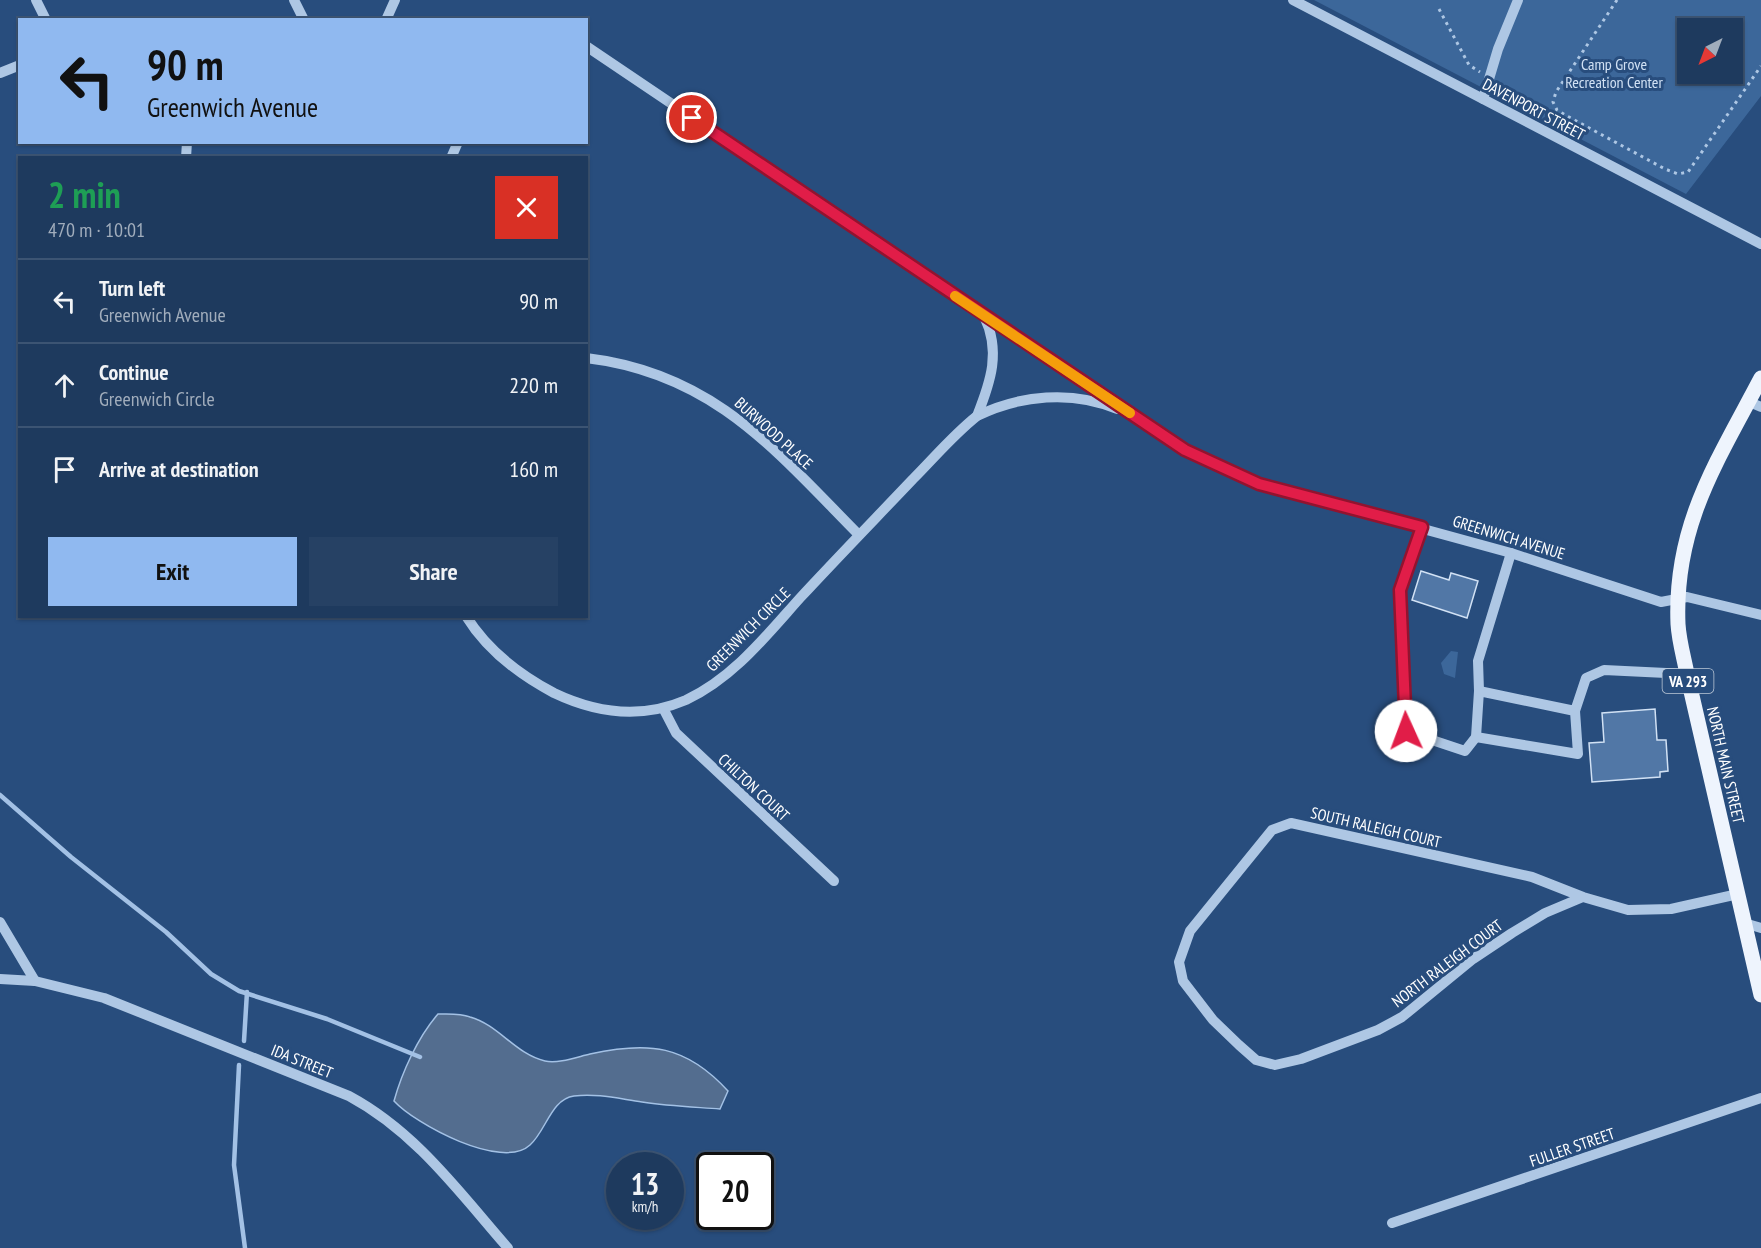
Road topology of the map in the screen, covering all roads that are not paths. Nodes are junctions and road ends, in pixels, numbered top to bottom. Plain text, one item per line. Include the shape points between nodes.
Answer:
1 (36, 0) edge
2 (294, 0) edge
3 (395, 0) edge
4 (1293, 0) edge
5 (1518, 0) edge
6 (45, 18) edge
7 (303, 18) edge
8 (387, 18) edge
9 (588, 47) edge
10 (18, 66) edge
11 (0, 73) edge
12 (1483, 99) junction
13 (1761, 244) edge
14 (984, 315) junction
15 (588, 358) edge
16 (1761, 378) edge
17 (1755, 405) edge
18 (977, 416) junction
19 (1139, 419) junction
20 (1422, 527) junction
21 (858, 534) junction
22 (1511, 553) junction
23 (1678, 598) junction
24 (1761, 615) edge
25 (468, 618) edge
26 (1687, 674) junction
27 (1479, 692) junction
28 (663, 708) junction
29 (1575, 711) junction
30 (1476, 737) junction
31 (834, 881) dead end
32 (1738, 894) junction
33 (1582, 897) junction
34 (1200, 918) joint
35 (0, 922) edge
36 (1744, 922) junction
37 (1761, 928) edge
38 (0, 979) edge
39 (35, 981) junction
40 (1761, 995) edge
41 (1761, 1098) edge
42 (1392, 1223) dead end
43 (508, 1248) edge

1 - 6 street
2 - 7 street
3 - 8 street
4 - 12 street, DAVENPORT STREET
5 - 12 street
9 - 14 street
10 - 11 street
12 - 13 street, DAVENPORT STREET
14 - 18 street, GREENWICH CIRCLE via 991,330 994,364
14 - 19 street, GREENWICH AVENUE
15 - 21 street, BURWOOD PLACE via 663,375 718,404
16 - 17 main road, NORTH MAIN STREET / VA 293
17 - 23 main road, NORTH MAIN STREET / VA 293 via 1695,506 1681,565
18 - 19 street, GREENWICH CIRCLE via 1018,401 1071,397 1105,404
18 - 21 street, GREENWICH CIRCLE
19 - 20 street, GREENWICH AVENUE via 1185,450 1259,484
20 - 22 street, GREENWICH AVENUE
20 - 30 street via 1400,590 1406,731 1465,751
21 - 28 street, GREENWICH CIRCLE via 738,665 706,689
22 - 23 street, GREENWICH AVENUE via 1661,602
22 - 27 street via 1478,661
23 - 24 street, GREENWICH AVENUE
23 - 26 main road, NORTH MAIN STREET / VA 293 via 1678,627
25 - 28 street, GREENWICH CIRCLE via 515,669 567,699 614,711
26 - 29 street via 1605,670 1586,678
26 - 32 main road, NORTH MAIN STREET / VA 293
27 - 29 street
27 - 30 street
28 - 31 street, CHILTON COURT via 676,733
29 - 30 street via 1578,754
32 - 33 street, SOUTH RALEIGH COURT via 1650,911 1628,910
32 - 36 main road, NORTH MAIN STREET / VA 293
33 - 34 street, SOUTH RALEIGH COURT via 1532,877 1291,823 1272,830
33 - 34 street, NORTH RALEIGH COURT via 1512,933 1394,1022 1301,1059 1275,1065 1256,1060 1239,1046 1183,981 1179,962 1183,947
35 - 39 street
36 - 37 street
36 - 40 main road, NORTH MAIN STREET / VA 293
38 - 39 street, IDA STREET
39 - 43 street, IDA STREET via 115,1002 375,1110 423,1151
41 - 42 street, FULLER STREET

